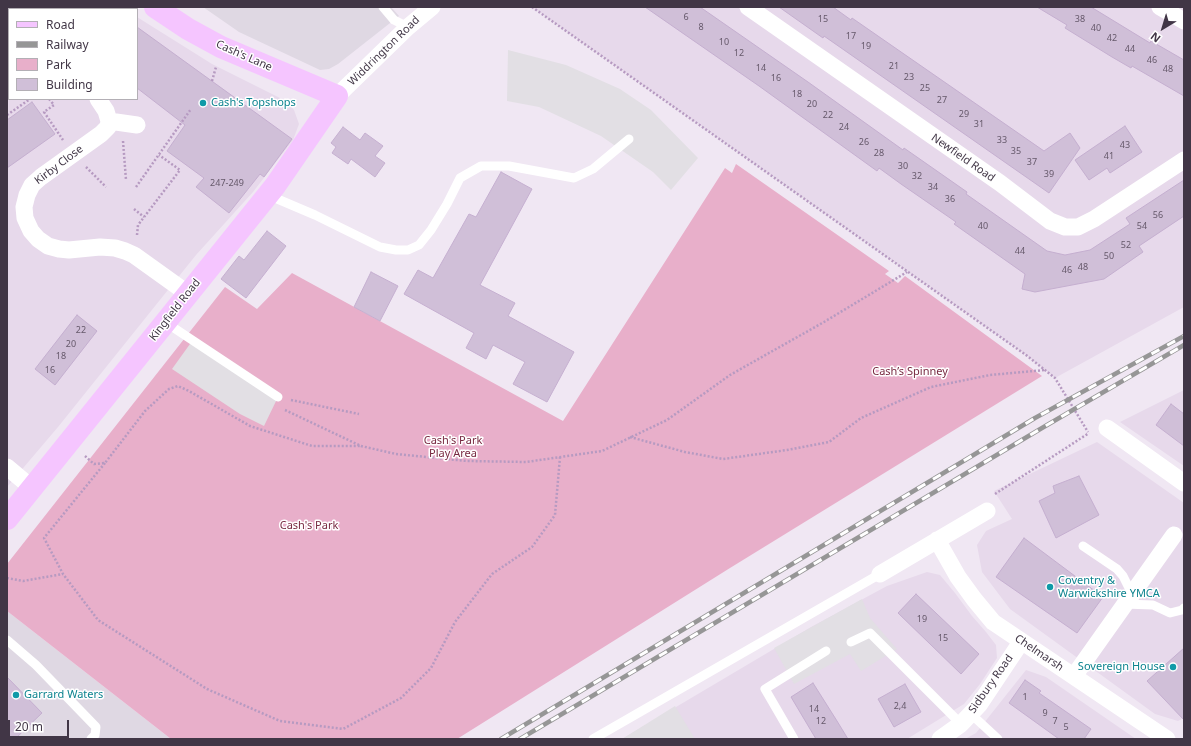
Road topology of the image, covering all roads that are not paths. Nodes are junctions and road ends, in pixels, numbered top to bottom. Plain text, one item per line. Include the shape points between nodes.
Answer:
1 (155, 7) edge
2 (383, 7) edge
3 (432, 7) edge
4 (748, 7) edge
5 (1160, 7) edge
6 (1184, 21) edge
7 (408, 27) junction
8 (337, 96) junction
9 (99, 100) edge
10 (629, 140) dead end
11 (1184, 160) edge
12 (268, 195) junction
13 (187, 293) junction
14 (165, 322) junction
15 (278, 397) road end
16 (1107, 428) dead end
17 (7, 467) edge
18 (1184, 482) edge
19 (32, 488) junction
20 (987, 511) road end
21 (7, 519) edge
22 (1174, 535) dead end
23 (937, 540) junction
24 (1083, 546) dead end
25 (880, 574) joint
26 (1128, 599) junction
27 (1184, 608) edge
28 (7, 640) edge
29 (851, 642) dead end
30 (1021, 642) junction
31 (826, 651) dead end
32 (1074, 676) junction
33 (966, 719) junction
34 (91, 739) edge
35 (593, 739) edge
36 (794, 739) edge
37 (940, 739) edge
38 (998, 739) edge
39 (1167, 739) edge

1 - 8 street, Cash's Lane via 221,47
2 - 7 lane via 394,20
3 - 7 street, Widdrington Road
4 - 11 street, Newfield Road via 1000,183 1050,221 1065,227 1078,227 1094,219
5 - 6 street
7 - 8 street, Widdrington Road
8 - 12 street, Kingfield Road
9 - 13 street, Kirby Close via 106,111 123,123 108,127 40,177 27,195 25,218 31,231 48,246 69,250 115,248 134,256
10 - 12 lane via 593,169 574,178 508,166 481,166 460,178 432,230 419,245 408,250 380,247
12 - 13 street, Kingfield Road
13 - 14 street, Kingfield Road
14 - 15 lane
14 - 19 street, Kingfield Road
16 - 18 street
17 - 19 street
19 - 21 street, Kingfield Road
20 - 23 street
22 - 26 street
23 - 25 street
23 - 30 street, Chelmarsh via 958,576 985,613
24 - 26 lane via 1123,576
25 - 35 lane
26 - 27 lane via 1154,605 1170,613
26 - 32 street
28 - 34 lane via 36,665 96,727 95,735
29 - 33 lane via 870,633
30 - 32 street, Chelmarsh
30 - 33 street, Sidbury Road via 980,705
31 - 36 lane via 765,689
32 - 39 street, Chelmarsh
33 - 37 street, Sidbury Road
33 - 38 lane

